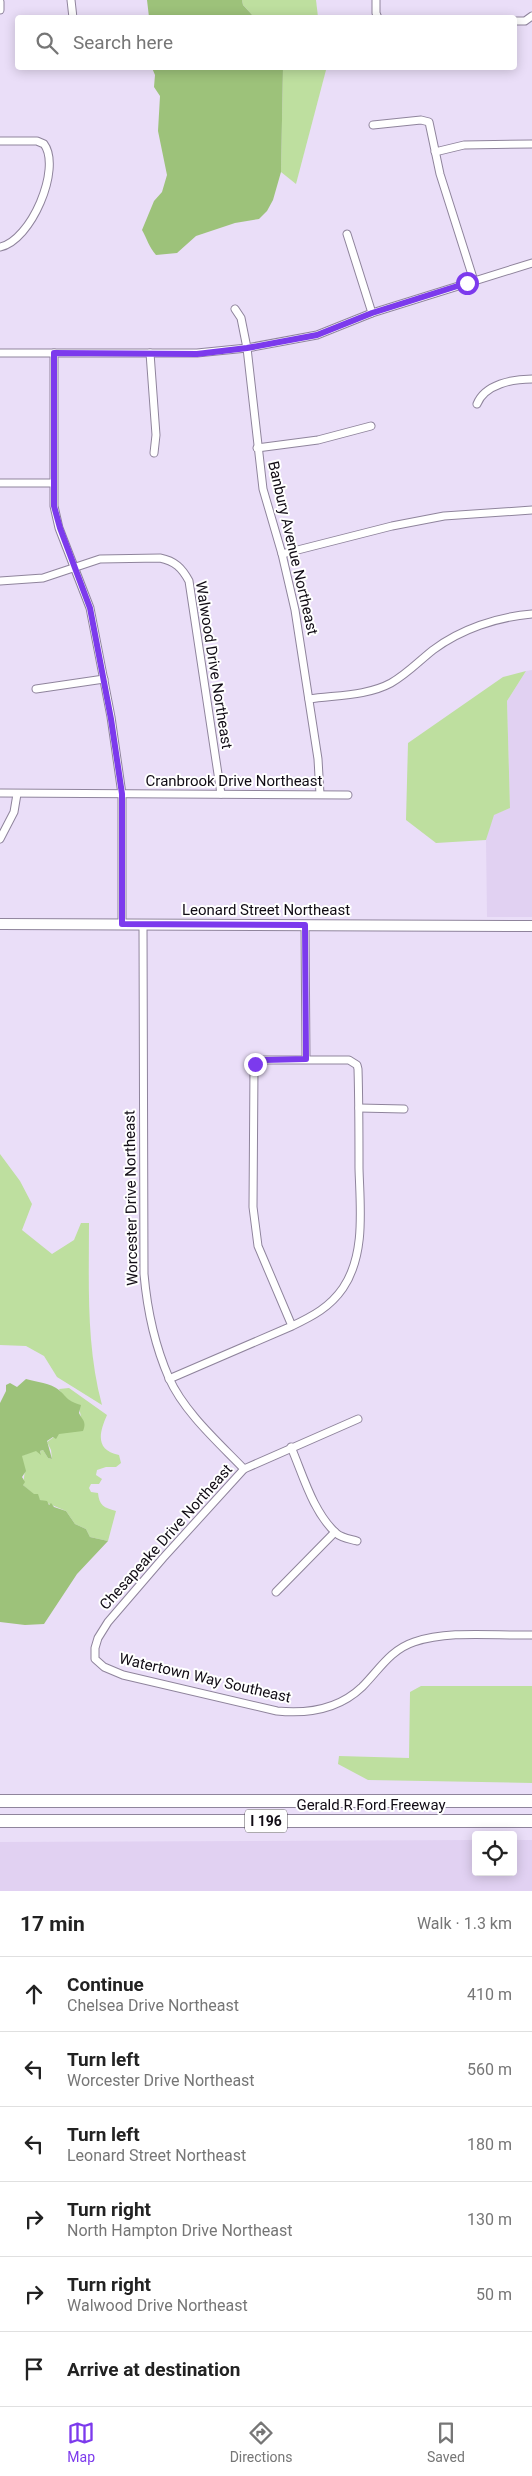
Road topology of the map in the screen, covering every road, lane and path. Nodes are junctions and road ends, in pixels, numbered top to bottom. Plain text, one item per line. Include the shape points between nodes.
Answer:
1 (71, 0) edge
2 (376, 0) edge
3 (0, 2) edge
4 (0, 10) edge
5 (73, 15) edge
6 (377, 15) edge
7 (532, 16) edge
8 (517, 21) edge
9 (373, 125) dead end
10 (0, 142) edge
11 (532, 144) edge
12 (435, 152) junction
13 (347, 234) dead end
14 (0, 247) edge
15 (532, 263) edge
16 (474, 281) junction
17 (235, 309) dead end
18 (372, 313) junction
19 (247, 348) junction
20 (0, 353) edge
21 (54, 353) junction
22 (150, 353) junction
23 (532, 379) edge
24 (477, 404) dead end
25 (371, 426) dead end
26 (257, 448) junction
27 (154, 454) dead end
28 (0, 483) edge
29 (53, 483) junction
30 (532, 510) edge
31 (282, 554) junction
32 (75, 567) junction
33 (0, 581) edge
34 (532, 614) edge
35 (104, 679) junction
36 (36, 689) dead end
37 (309, 699) junction
38 (0, 793) edge
39 (16, 794) junction
40 (122, 794) junction
41 (221, 794) junction
42 (320, 794) junction
43 (348, 795) dead end
44 (0, 840) edge
45 (0, 924) edge
46 (122, 924) junction
47 (144, 924) junction
48 (305, 925) junction
49 (532, 926) edge
50 (306, 1059) junction
51 (359, 1108) junction
52 (404, 1109) dead end
53 (292, 1326) junction
54 (169, 1379) junction
55 (358, 1418) dead end
56 (291, 1447) junction
57 (244, 1469) junction
58 (335, 1532) junction
59 (357, 1541) dead end
60 (276, 1592) dead end
61 (532, 1635) edge
62 (94, 1654) joint
63 (0, 1801) edge
64 (532, 1801) edge
65 (0, 1821) edge
66 (532, 1821) edge

1 - 5 street
2 - 6 street
3 - 4 street
7 - 8 street
9 - 12 street via 427,120
10 - 14 street via 44,144 49,157 42,197 30,224 12,243
11 - 12 street via 464,145
12 - 16 street
13 - 18 street
15 - 16 street
16 - 18 street
17 - 19 street, Banbury Avenue Northeast
18 - 19 street via 317,335
19 - 22 street via 197,354
19 - 26 street, Banbury Avenue Northeast
20 - 21 street
21 - 22 street
21 - 29 street
22 - 27 street via 156,435
23 - 24 street via 494,386
25 - 26 street via 318,440
26 - 31 street, Banbury Avenue Northeast via 262,489
28 - 29 street
29 - 32 street via 56,519
30 - 31 street via 444,516
31 - 37 street, Banbury Avenue Northeast
32 - 33 street via 43,578
32 - 35 street via 95,624
32 - 41 street, Walwood Drive Northeast via 100,559 160,558 172,561 183,571 189,582
34 - 37 street via 499,619 458,635 382,687
35 - 36 street
35 - 40 street
37 - 42 street, Banbury Avenue Northeast
38 - 39 street, Cranbrook Drive Northeast
39 - 40 street, Cranbrook Drive Northeast
39 - 44 street via 14,812
40 - 41 street, Cranbrook Drive Northeast
40 - 46 street
41 - 42 street, Cranbrook Drive Northeast
42 - 43 street, Cranbrook Drive Northeast
45 - 46 main road, Leonard Street Northeast
46 - 47 main road, Leonard Street Northeast
47 - 48 main road, Leonard Street Northeast
47 - 54 street, Worcester Drive Northeast via 144,1274 153,1327
48 - 49 main road, Leonard Street Northeast
48 - 50 street
50 - 51 street via 349,1060 357,1065
50 - 53 street via 264,1060 254,1067 255,1232
51 - 52 street
51 - 53 street via 360,1231 356,1258 349,1278 331,1303
53 - 54 street
54 - 57 street, Worcester Drive Northeast via 202,1426
55 - 56 street, Chesapeake Drive Northeast
56 - 57 street, Chesapeake Drive Northeast
56 - 58 street via 317,1506
57 - 62 street, Chesapeake Drive Northeast via 122,1604 98,1638
58 - 59 street
58 - 60 street
61 - 62 street, Watertown Way Southeast via 440,1636 413,1642 394,1651 349,1697 329,1707 293,1713 123,1675 104,1667
63 - 64 highway, Gerald R Ford Freeway / I 196
65 - 66 highway, Gerald R Ford Freeway / I 196

